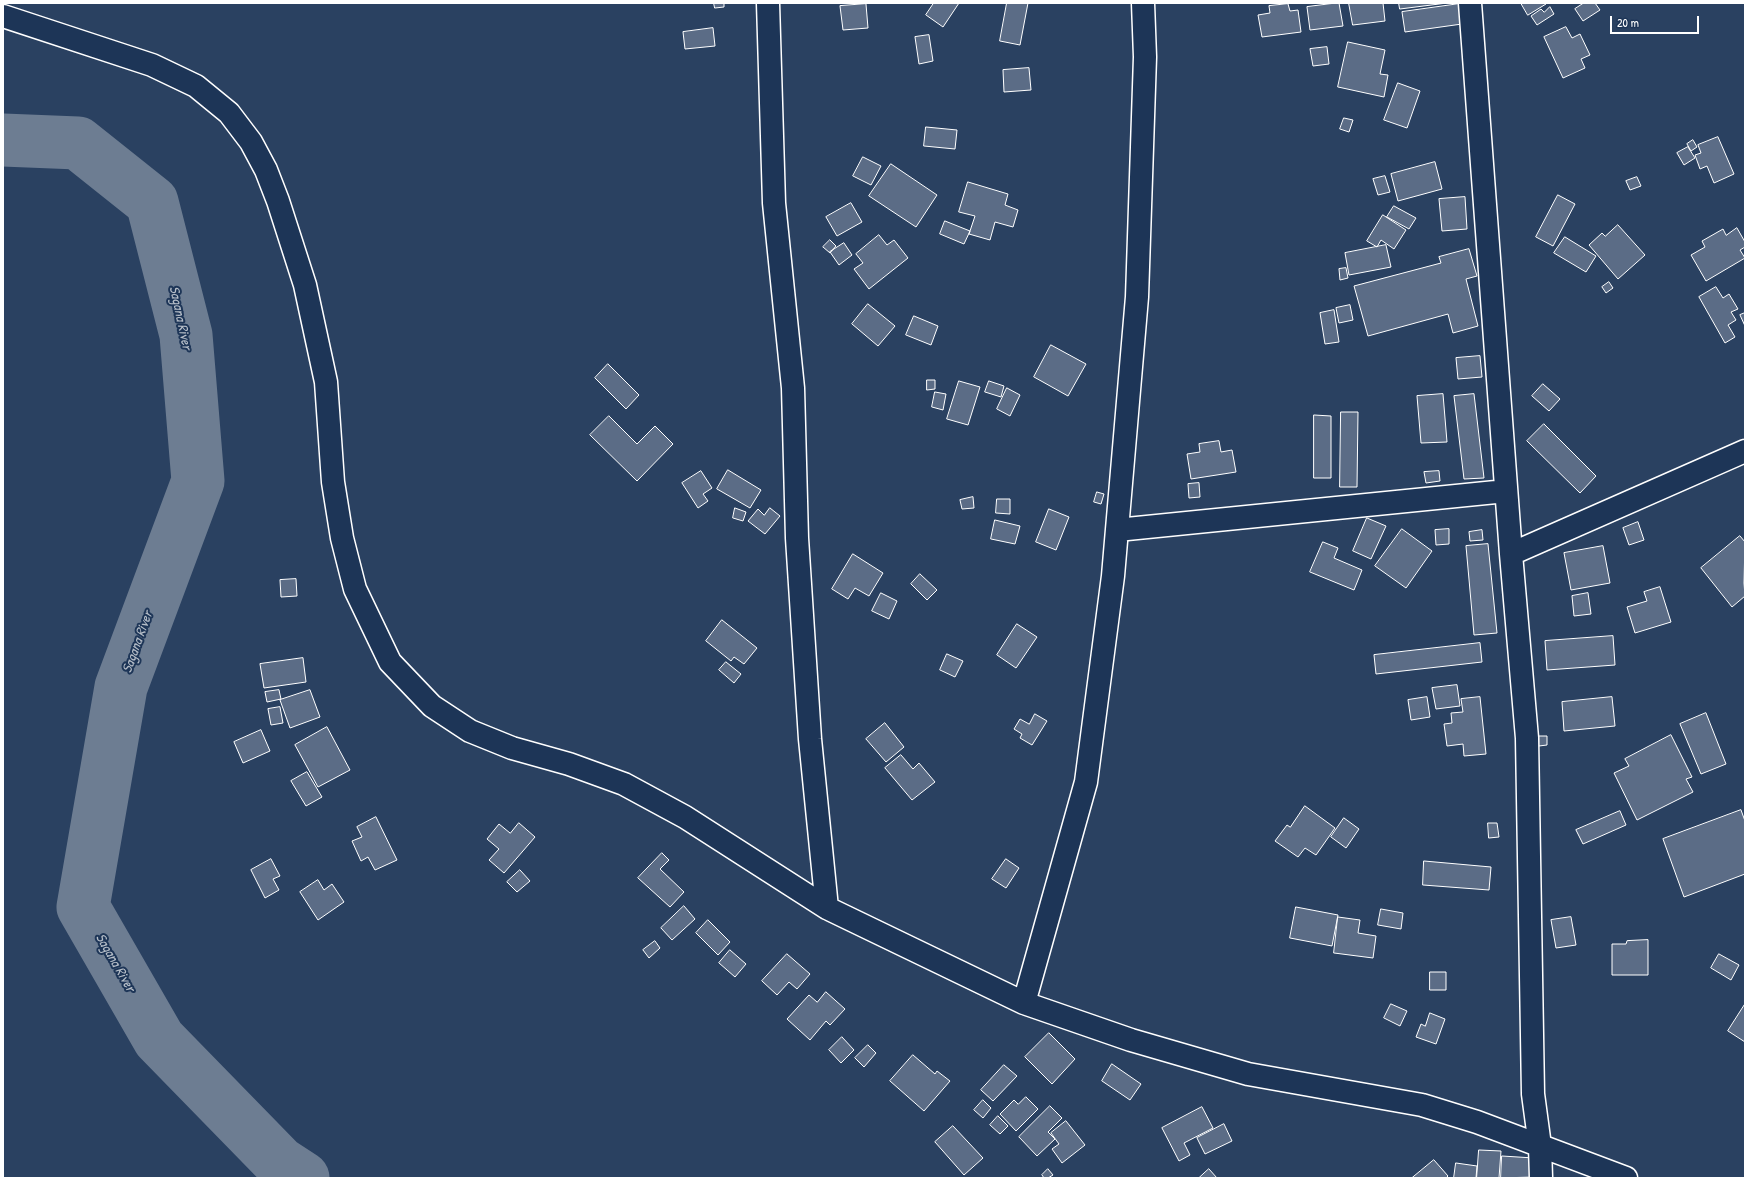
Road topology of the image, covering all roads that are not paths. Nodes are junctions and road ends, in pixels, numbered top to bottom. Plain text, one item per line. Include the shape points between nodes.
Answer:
1 (768, 3) edge
2 (1143, 3) edge
3 (1470, 3) edge
4 (3, 16) edge
5 (1745, 451) edge
6 (1506, 491) junction
7 (1117, 530) junction
8 (1511, 554) junction
9 (827, 908) junction
10 (1024, 1003) junction
11 (1540, 1146) junction
12 (1541, 1178) edge
13 (1626, 1178) edge

1 - 9 street via 774,203 793,388 797,538 810,739
2 - 7 street via 1145,57 1137,297
3 - 6 street
4 - 9 street via 152,64 196,86 229,113 251,142 278,201 305,285 326,382 333,482 342,538 355,589 390,662 432,706 470,731 512,748 569,764 624,784 685,817
5 - 8 street
6 - 7 street
6 - 8 street
7 - 10 street via 1086,782
8 - 11 street via 1526,738 1533,1094
9 - 10 street
10 - 11 street via 1131,1040 1248,1074 1422,1105
11 - 12 street
11 - 13 street

